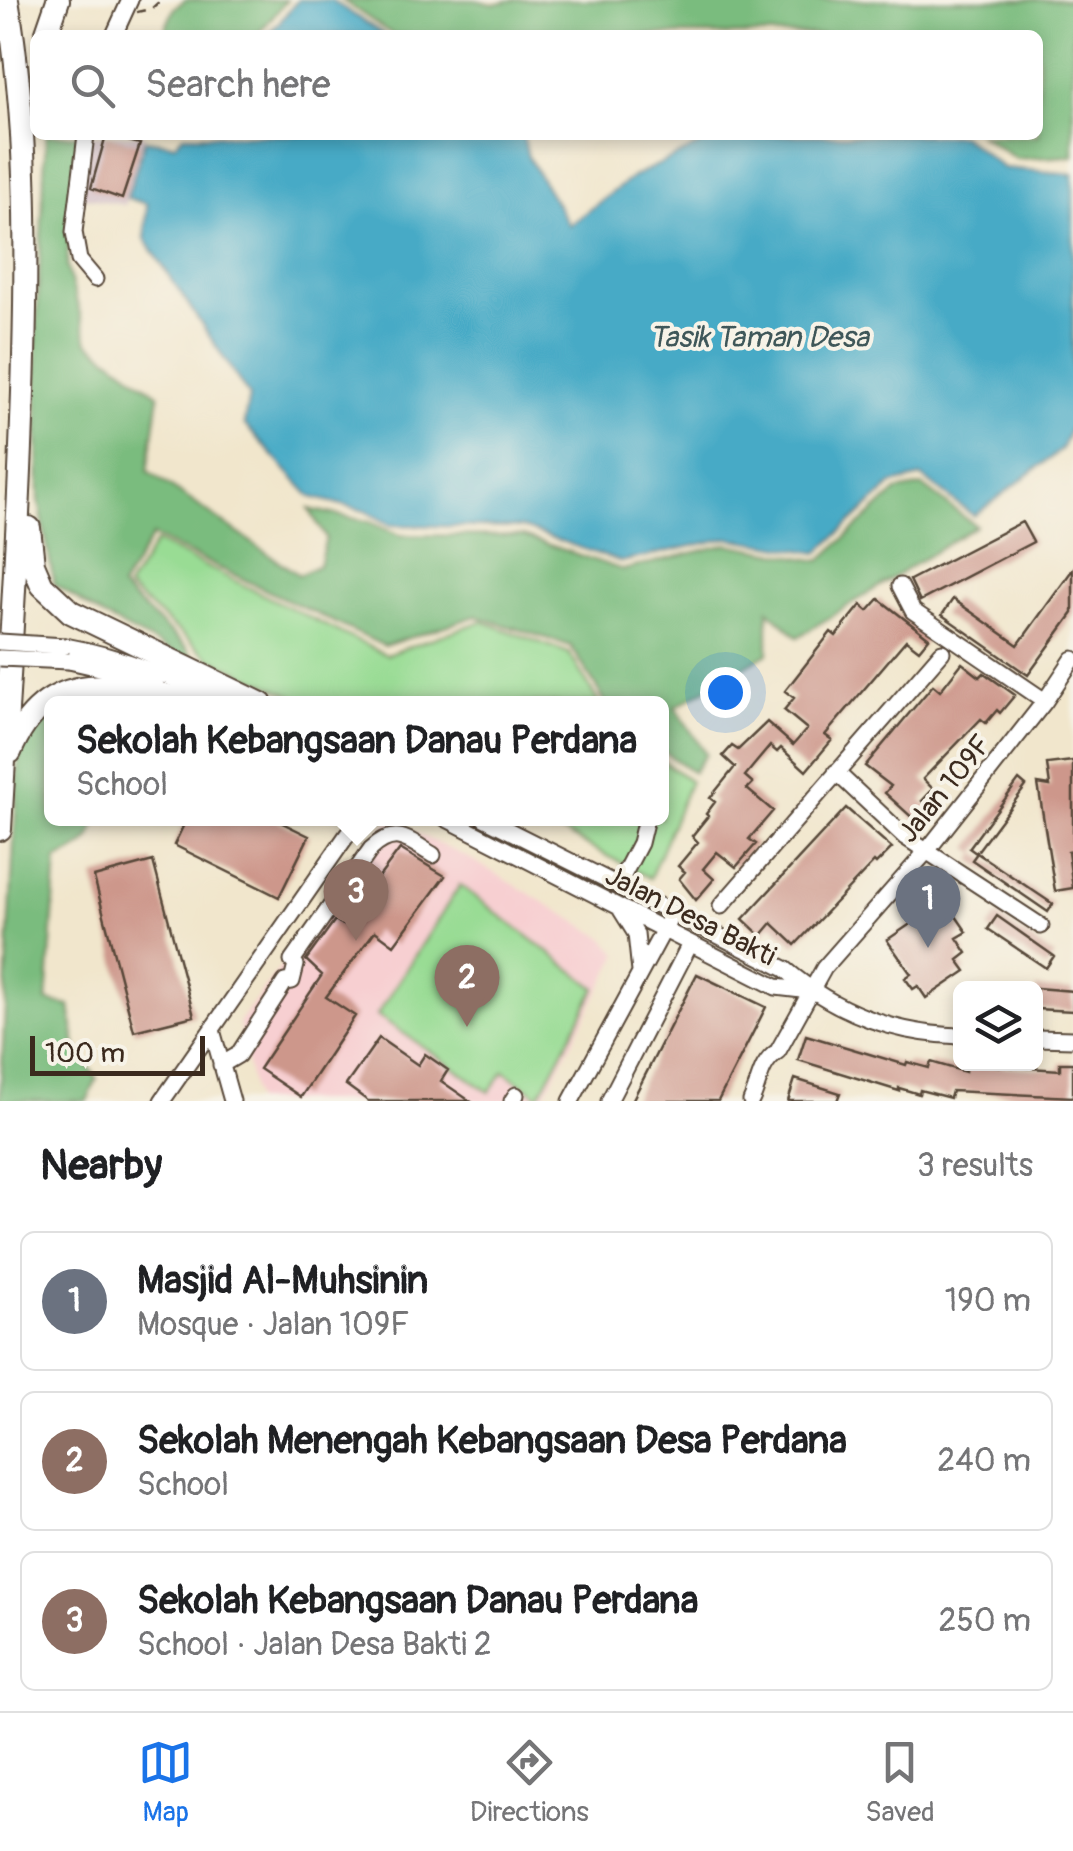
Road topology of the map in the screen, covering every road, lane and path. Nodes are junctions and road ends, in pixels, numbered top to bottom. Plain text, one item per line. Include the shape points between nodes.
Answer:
1 (7, 0) edge
2 (58, 0) edge
3 (130, 0) edge
4 (161, 0) edge
5 (121, 16) junction
6 (48, 30) edge
7 (116, 30) edge
8 (37, 140) edge
9 (85, 140) edge
10 (27, 209) junction
11 (95, 279) dead end
12 (22, 444) junction
13 (900, 586) dead end
14 (0, 642) edge
15 (942, 652) dead end
16 (67, 653) junction
17 (0, 658) edge
18 (1073, 659) edge
19 (61, 696) edge
20 (166, 696) edge
21 (178, 696) edge
22 (214, 696) edge
23 (244, 696) edge
24 (1045, 701) junction
25 (44, 709) edge
26 (4, 770) junction
27 (836, 772) junction
28 (353, 826) edge
29 (461, 826) edge
30 (500, 826) edge
31 (644, 826) edge
32 (0, 828) edge
33 (926, 852) junction
34 (433, 855) dead end
35 (618, 884) junction
36 (616, 903) junction
37 (721, 906) dead end
38 (673, 914) junction
39 (1041, 926) dead end
40 (664, 930) junction
41 (690, 944) junction
42 (640, 973) junction
43 (810, 991) junction
44 (212, 1030) junction
45 (953, 1036) edge
46 (1043, 1038) edge
47 (1073, 1038) edge
48 (222, 1065) junction
49 (162, 1101) edge
50 (232, 1101) edge
51 (571, 1101) edge
52 (610, 1101) edge
53 (751, 1101) edge

1 - 10 highway
2 - 6 highway
3 - 5 street
4 - 5 path
5 - 7 street
8 - 10 highway
9 - 11 street via 74,232 79,260
10 - 12 highway
12 - 23 highway via 33,564 52,597
12 - 26 highway
13 - 24 street via 913,611
14 - 16 street, bridge
15 - 27 street
16 - 17 street, bridge
16 - 21 street
16 - 22 street via 110,654
18 - 24 street, Jalan 109F
19 - 20 highway via 115,684
24 - 33 street, Jalan 109F
25 - 26 highway via 24,724
26 - 32 highway
27 - 33 street
27 - 37 street
28 - 44 street
29 - 36 street, Jalan Desa Bakti
30 - 35 street, Jalan Desa Bakti
31 - 35 street
33 - 39 street
33 - 43 street, Jalan 109F
34 - 48 street via 403,837 384,838 371,848 292,961 292,980 238,1055
35 - 38 street, Jalan Desa Bakti
36 - 40 street, Jalan Desa Bakti
36 - 42 street via 636,934
38 - 40 street
38 - 43 street, Jalan Desa Bakti via 785,969
40 - 41 street, Jalan Desa Bakti
40 - 42 street
41 - 43 street, Jalan Desa Bakti via 776,987
41 - 52 street
42 - 51 street
43 - 45 street, Jalan Desa Bakti via 897,1028
43 - 53 street, Jalan 109F via 759,1074
44 - 48 street
44 - 49 street
46 - 47 street
48 - 50 street

